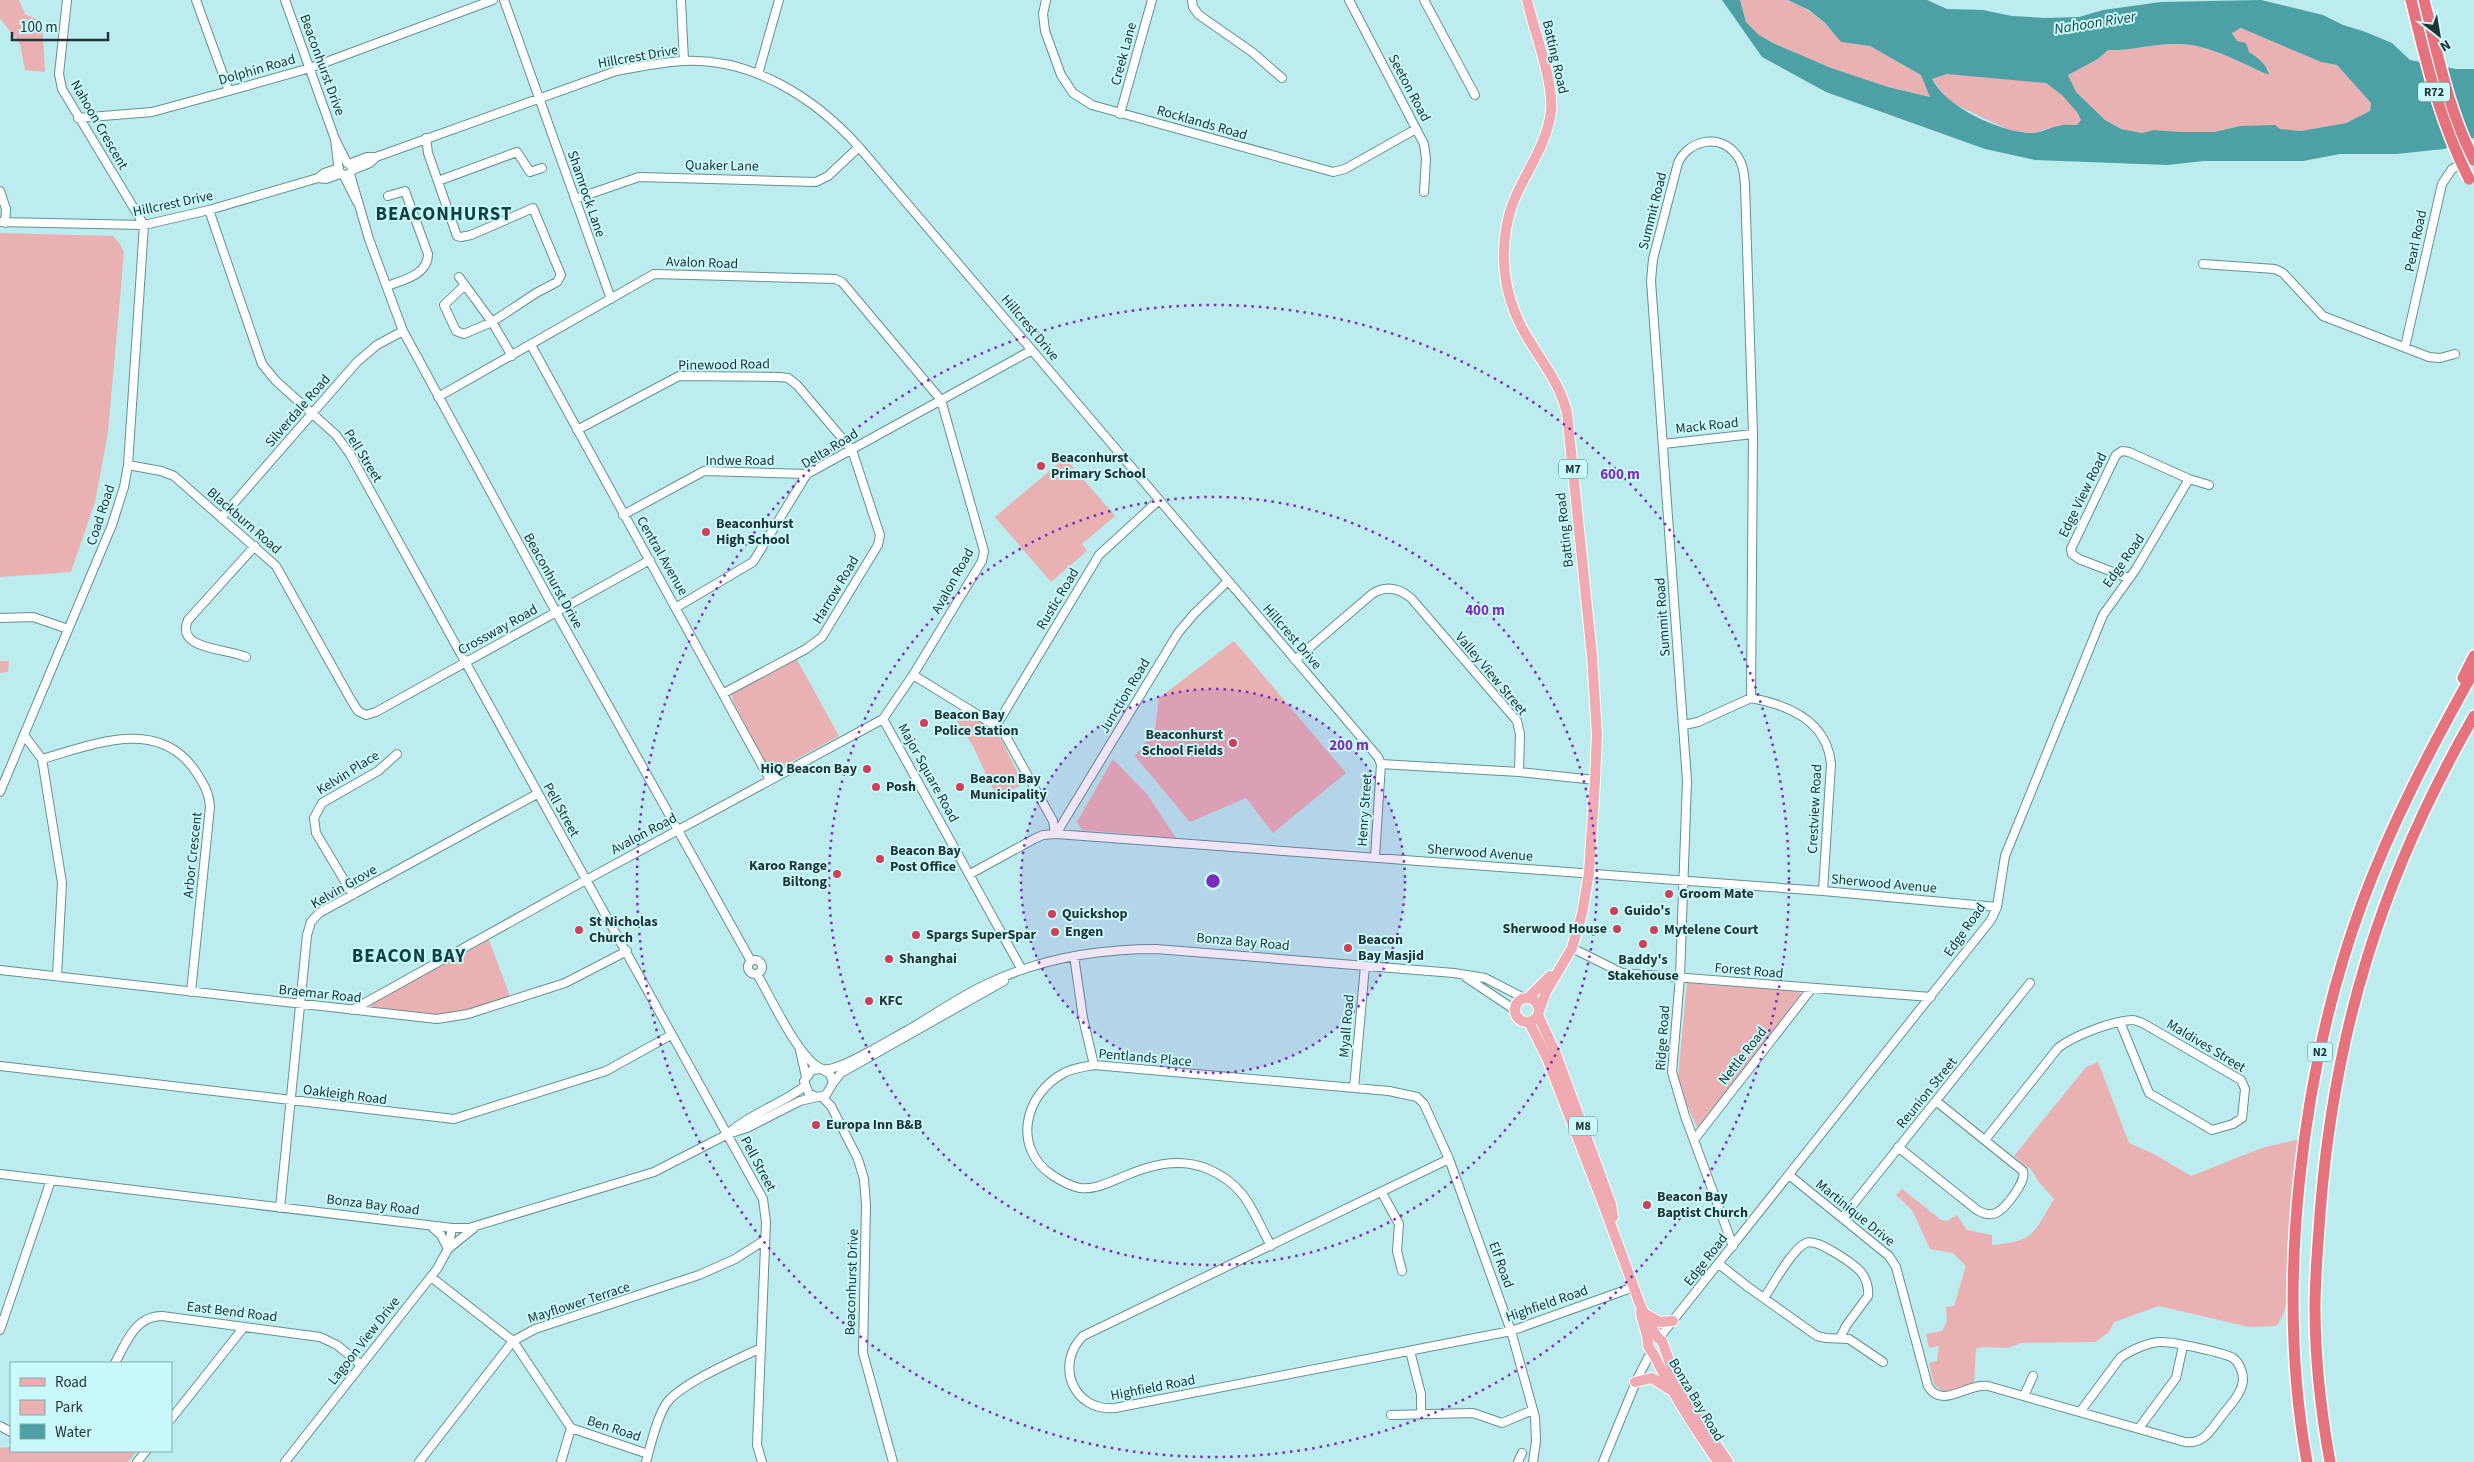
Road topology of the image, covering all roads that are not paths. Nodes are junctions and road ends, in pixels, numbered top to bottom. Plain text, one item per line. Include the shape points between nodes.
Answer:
1 (67, 0) edge
2 (196, 0) edge
3 (286, 0) edge
4 (493, 0) edge
5 (504, 0) edge
6 (681, 0) edge
7 (779, 0) edge
8 (1046, 0) edge
9 (1152, 0) edge
10 (1192, 0) edge
11 (1348, 0) edge
12 (1424, 0) edge
13 (1527, 0) edge
14 (2411, 0) edge
15 (2424, 0) edge
16 (684, 61) junction
17 (310, 68) junction
18 (758, 74) junction
19 (1282, 78) dead end
20 (229, 91) junction
21 (1475, 95) dead end
22 (540, 97) junction
23 (1120, 114) junction
24 (78, 118) junction
25 (1416, 129) junction
26 (426, 138) junction
27 (859, 147) junction
28 (2474, 159) edge
29 (542, 168) dead end
30 (345, 169) junction
31 (438, 181) junction
32 (2472, 183) edge
33 (0, 191) edge
34 (1424, 192) dead end
35 (388, 196) dead end
36 (575, 199) junction
37 (209, 210) junction
38 (2, 222) edge
39 (144, 225) junction
40 (2203, 264) dead end
41 (459, 277) dead end
42 (465, 285) junction
43 (387, 286) junction
44 (611, 299) junction
45 (492, 322) junction
46 (403, 331) junction
47 (531, 345) junction
48 (2405, 347) junction
49 (1032, 350) junction
50 (2455, 354) dead end
51 (512, 356) junction
52 (438, 397) junction
53 (942, 400) junction
54 (312, 413) junction
55 (577, 430) junction
56 (1753, 434) junction
57 (1663, 444) junction
58 (852, 450) junction
59 (128, 465) junction
60 (807, 474) junction
61 (2190, 479) junction
62 (2209, 484) dead end
63 (1159, 500) junction
64 (623, 515) junction
65 (221, 518) junction
66 (254, 546) junction
67 (650, 560) junction
68 (2128, 578) junction
69 (1228, 581) junction
70 (677, 607) junction
71 (556, 612) junction
72 (0, 618) edge
73 (68, 629) junction
74 (246, 656) dead end
75 (2474, 656) edge
76 (1295, 660) junction
77 (464, 663) junction
78 (2474, 671) edge
79 (913, 676) junction
80 (724, 693) junction
81 (1751, 698) junction
82 (358, 711) joint
83 (2474, 716) edge
84 (883, 719) junction
85 (1684, 725) junction
86 (996, 726) junction
87 (2474, 728) edge
88 (24, 736) junction
89 (2438, 736) junction
90 (397, 754) dead end
91 (42, 759) junction
92 (1381, 764) junction
93 (1520, 772) junction
94 (770, 780) junction
95 (1596, 780) junction
96 (0, 792) edge
97 (537, 794) junction
98 (2426, 806) junction
99 (677, 830) junction
100 (1056, 834) junction
101 (1375, 858) junction
102 (1589, 873) junction
103 (970, 874) junction
104 (586, 880) junction
105 (1685, 881) junction
106 (1823, 891) junction
107 (353, 896) junction
108 (1997, 907) junction
109 (1572, 948) junction
110 (626, 951) junction
111 (1074, 956) junction
112 (1564, 960) junction
113 (1365, 966) junction
114 (0, 970) edge
115 (1022, 970) junction
116 (56, 976) junction
117 (1464, 976) junction
118 (1680, 978) junction
119 (2030, 984) dead end
120 (1812, 988) junction
121 (191, 992) junction
122 (1931, 996) junction
123 (1526, 998) junction
124 (300, 1005) junction
125 (352, 1010) junction
126 (1515, 1010) junction
127 (1539, 1013) junction
128 (1529, 1022) junction
129 (2120, 1022) junction
130 (672, 1035) junction
131 (800, 1049) junction
132 (1094, 1065) junction
133 (0, 1066) edge
134 (821, 1069) junction
135 (806, 1077) junction
136 (833, 1085) junction
137 (805, 1086) junction
138 (1354, 1088) junction
139 (820, 1097) junction
140 (290, 1101) junction
141 (1936, 1101) junction
142 (831, 1106) junction
143 (1428, 1110) joint
144 (728, 1134) junction
145 (1694, 1140) junction
146 (1985, 1140) junction
147 (1898, 1147) junction
148 (1449, 1159) junction
149 (0, 1174) edge
150 (1789, 1175) junction
151 (51, 1180) junction
152 (1382, 1193) junction
153 (280, 1208) junction
154 (1843, 1217) junction
155 (429, 1226) junction
156 (476, 1226) junction
157 (452, 1228) junction
158 (765, 1240) junction
159 (1617, 1240) junction
160 (1271, 1246) junction
161 (1733, 1246) junction
162 (448, 1249) junction
163 (1719, 1264) junction
164 (1402, 1271) dead end
165 (431, 1277) junction
166 (1634, 1286) junction
167 (1764, 1298) junction
168 (1643, 1310) junction
169 (1673, 1321) junction
170 (244, 1327) junction
171 (0, 1330) edge
172 (1511, 1331) junction
173 (1840, 1338) junction
174 (513, 1341) junction
175 (1654, 1344) junction
176 (2183, 1346) junction
177 (761, 1348) junction
178 (1410, 1351) junction
179 (115, 1362) edge
180 (1883, 1362) dead end
181 (361, 1365) junction
182 (2034, 1376) dead end
183 (1637, 1380) junction
184 (1674, 1393) junction
185 (2024, 1396) junction
186 (1533, 1410) junction
187 (2080, 1412) junction
188 (1421, 1414) junction
189 (1391, 1415) dead end
190 (172, 1418) edge
191 (571, 1428) junction
192 (2139, 1428) junction
193 (145, 1452) edge
194 (1522, 1453) dead end
195 (647, 1458) edge
196 (2306, 1461) edge
197 (137, 1462) edge
198 (284, 1462) edge
199 (419, 1462) edge
200 (561, 1462) edge
201 (762, 1462) edge
202 (893, 1462) edge
203 (1518, 1462) edge
204 (1533, 1462) edge
205 (1603, 1462) edge
206 (1718, 1462) edge
207 (1728, 1462) edge
208 (2330, 1462) edge

1 - 24 street, Nahoon Crescent via 60,82
2 - 20 street
3 - 17 street, Beaconhurst Drive
4 - 17 street, Dolphin Road
5 - 22 street, Shamrock Lane
6 - 16 street
7 - 18 street
8 - 23 street, Rocklands Road via 1043,14 1045,31 1069,89 1086,103
9 - 23 street, Creek Lane
10 - 19 street via 1200,15
11 - 25 street, Seeton Road
12 - 21 street
13 - 95 main road, Batting Road / M7 via 1551,91 1551,111 1543,142 1512,205 1505,243 1505,278 1520,323 1560,391 1571,434 1592,656
14 - 32 highway, R72, bridge via 2439,108
15 - 28 highway, R72, bridge via 2448,96
16 - 18 street, Hillcrest Drive via 718,64
16 - 22 street, Hillcrest Drive via 616,71
17 - 20 street, Dolphin Road
17 - 30 street, Beaconhurst Drive
18 - 27 street, Hillcrest Drive via 785,86 824,112
20 - 24 street, Dolphin Road via 152,112
22 - 26 street, Hillcrest Drive
22 - 36 street, Shamrock Lane
23 - 25 street, Rocklands Road via 1333,172 1345,169
24 - 39 street, Nahoon Crescent
25 - 34 street, Seeton Road via 1425,148
26 - 30 street, Hillcrest Drive via 376,157 367,157
26 - 31 street
27 - 36 street, Quaker Lane via 828,176 816,182 639,177
27 - 49 street, Hillcrest Drive
28 - 48 street, Pearl Road via 2452,169 2442,184
29 - 31 street via 530,172 517,152
30 - 37 street, Hillcrest Drive
30 - 43 street, Beaconhurst Drive via 356,192
31 - 45 street via 454,230 460,237 533,208 560,269 559,280
33 - 38 street via 6,209
35 - 43 street via 405,191 428,258 420,272
36 - 44 street, Shamrock Lane
37 - 39 street, Hillcrest Drive
37 - 54 street, Pell Street via 262,364 270,376
38 - 39 street, Hillcrest Drive
39 - 59 street, Coad Road
40 - 48 street via 2279,270 2323,316
41 - 42 street
42 - 45 street
42 - 45 street via 444,304 456,331 464,334
43 - 46 street, Beaconhurst Drive
44 - 47 street, Avalon Road
44 - 53 street, Avalon Road via 657,274 836,279 842,282
45 - 51 street
46 - 52 street, Beaconhurst Drive
46 - 54 street, Silverdale Road via 368,352
47 - 51 street, Avalon Road
47 - 55 street, Central Avenue
48 - 50 street via 2435,358
49 - 53 street, Delta Road
49 - 63 street, Hillcrest Drive
51 - 52 street, Avalon Road
52 - 71 street, Beaconhurst Drive
53 - 58 street, Delta Road
53 - 79 street, Avalon Road via 984,551 982,561
54 - 65 street, Silverdale Road
54 - 77 street, Pell Street via 336,435 350,454
55 - 58 street, Pinewood Road via 679,376 780,377 788,378 797,385
55 - 64 street, Central Avenue
56 - 57 street, Mack Road
56 - 57 street, Summit Road via 1743,167 1729,147 1702,143 1688,148 1678,163 1652,268
56 - 81 street, Summit Road
57 - 85 street, Summit Road
58 - 60 street, Delta Road
58 - 80 street, Harrow Road via 880,535 878,545 822,637
59 - 65 street, Blackburn Road via 169,474
59 - 73 street, Coad Road via 112,525
60 - 64 street, Indwe Road via 704,471
60 - 70 street, Delta Road via 754,562
61 - 62 street, Edge View Road
61 - 68 street, Edge Road
61 - 68 street, Edge View Road via 2128,452 2122,451 2114,457 2071,549 2079,559
63 - 69 street, Hillcrest Drive
63 - 86 street, Rustic Road via 1099,556
64 - 67 street, Central Avenue
65 - 66 street, Blackburn Road
66 - 74 street via 185,627 186,637 193,643
66 - 82 street, Blackburn Road via 281,573
67 - 70 street, Central Avenue
67 - 71 street, Crossway Road
68 - 108 street, Edge Road via 2102,615 2008,847
69 - 76 street, Hillcrest Drive
69 - 100 street, Junction Road via 1178,633
70 - 80 street, Central Avenue
71 - 77 street, Crossway Road
71 - 99 street, Beaconhurst Drive
72 - 73 street via 33,617
73 - 88 street, Coad Road
75 - 89 highway
76 - 92 street, Hillcrest Drive
76 - 93 street, Valley View Street via 1372,594 1384,589 1400,590 1411,598 1517,722
77 - 82 street, Crossway Road via 376,712 366,715
77 - 97 street, Pell Street
78 - 89 highway, N2
79 - 84 street, Avalon Road
79 - 86 street
80 - 94 street, Central Avenue
81 - 85 street
81 - 106 street, Crestview Road via 1781,706 1812,722 1821,732 1829,750 1831,764
83 - 98 highway, N2
84 - 94 street, Avalon Road
84 - 103 street, Major Square Road
85 - 105 street, Summit Road via 1687,781
86 - 100 street via 1004,733 1027,772 1054,821
87 - 98 highway
88 - 91 street
88 - 96 street, Coad Road
89 - 196 highway, N2 via 2390,834 2362,902 2335,987 2319,1058 2294,1247 2296,1368
90 - 107 street, Kelvin Place via 378,771 322,803 316,813 316,833
91 - 116 street via 63,894
91 - 121 street, Arbor Crescent via 108,740 151,740 171,747 200,778 210,806
92 - 93 street
92 - 101 street, Henry Street
93 - 95 street
94 - 99 street, Avalon Road
95 - 102 main road, Batting Road / M7
97 - 104 street, Pell Street
97 - 107 street, Kelvin Grove
98 - 208 highway, N2 via 2384,907 2362,971 2343,1044 2332,1105 2323,1180 2315,1308
99 - 104 street, Avalon Road
99 - 131 street, Beaconhurst Drive via 751,961 749,971 757,974
100 - 101 street, Sherwood Avenue
100 - 103 street, Sherwood Avenue via 1043,835
101 - 102 street, Sherwood Avenue
102 - 105 street, Sherwood Avenue
102 - 109 main road, Batting Road / M7
103 - 115 street, Major Square Road
104 - 110 street, Pell Street
104 - 125 street, Avalon Road
105 - 106 street, Sherwood Avenue
105 - 118 street, Ridge Road
106 - 108 street, Sherwood Avenue
107 - 124 street, Kelvin Grove via 319,913 308,928
108 - 122 street, Edge Road via 1991,920
109 - 112 main road, Batting Road / M7
109 - 118 street, Forest Road via 1622,973
110 - 125 street, Braemar Road via 565,983 468,1014 427,1020
110 - 130 street, Pell Street
111 - 113 street, Bonza Bay Road via 1156,949
111 - 115 street, Bonza Bay Road
111 - 132 street
112 - 123 main road, Batting Road
112 - 127 main road, Batting Road via 1546,992
113 - 117 street, Bonza Bay Road
113 - 138 street, Myall Road
114 - 116 street, Braemar Road
115 - 134 street, Bonza Bay Road via 987,984 837,1068
115 - 136 street, Bonza Bay Road via 841,1074
116 - 121 street, Braemar Road
117 - 123 street, Bonza Bay Road via 1485,978
117 - 126 street, Bonza Bay Road
118 - 120 street, Forest Road
118 - 145 street, Ridge Road via 1672,1072
119 - 141 street, Reunion Street
120 - 122 street, Forest Road
120 - 145 street, Nettle Road
121 - 124 street, Braemar Road
122 - 150 street, Edge Road
123 - 126 main road via 1518,1003
123 - 127 main road via 1537,1004
124 - 125 street, Braemar Road
124 - 140 street, Kelvin Grove
126 - 128 main road via 1521,1020
127 - 128 main road
127 - 159 main road, Bonza Bay Road / M8 via 1611,1204
128 - 159 main road, Bonza Bay Road / M8 via 1542,1046
129 - 129 street, Maldives Street via 2141,1022 2241,1080 2244,1087 2242,1118 2212,1130 2148,1093
129 - 146 street, Maldives Street via 2058,1048
130 - 140 street, Oakleigh Road via 606,1071 461,1118 438,1119
130 - 144 street, Pell Street
131 - 134 street via 810,1062
131 - 135 street
132 - 138 street, Pentlands Place
132 - 160 street, Pentlands Place via 1060,1075 1045,1089 1031,1111 1027,1124 1028,1144 1039,1164 1066,1184 1089,1189 1166,1163 1202,1167 1229,1180 1240,1190
133 - 140 street, Oakleigh Road
134 - 135 street via 812,1070
134 - 136 street via 830,1074
135 - 137 street
136 - 139 street
136 - 142 street
137 - 139 street via 809,1094
137 - 144 street, Bonza Bay Road via 743,1121
138 - 143 street, Pentlands Place via 1410,1095 1420,1100
139 - 142 street, Beaconhurst Drive
139 - 144 street, Bonza Bay Road via 800,1101
140 - 153 street, Kelvin Grove
141 - 146 street
141 - 147 street, Reunion Street
142 - 202 street, Beaconhurst Drive via 858,1158 864,1179 863,1353
143 - 148 street, Elf Road
144 - 156 street, Bonza Bay Road via 654,1172
144 - 158 street, Pell Street via 763,1198
145 - 161 street, Ridge Road
146 - 147 street via 2024,1174 2022,1184 2000,1210 1992,1214 1972,1207
147 - 154 street, Reunion Street
148 - 152 street, Highfield Road
148 - 172 street, Elf Road
149 - 151 street, Bonza Bay Road
150 - 154 street, Martinique Drive
150 - 161 street, Edge Road
151 - 153 street, Bonza Bay Road
151 - 171 street
152 - 160 street, Highfield Road
152 - 164 street via 1399,1224 1397,1251
153 - 155 street, Bonza Bay Road
154 - 185 street, Martinique Drive via 1886,1251 1894,1263 1928,1386 1939,1396 1949,1396 1980,1385
155 - 157 street, Bonza Bay Road
155 - 162 street via 438,1232
156 - 157 street, Bonza Bay Road
156 - 162 street
157 - 162 street, Lagoon View Drive
158 - 174 street, Mayflower Terrace via 707,1272 535,1329
158 - 177 street, Pell Street
159 - 166 main road, Bonza Bay Road / M8
160 - 178 street, Highfield Road via 1083,1336 1075,1346 1069,1368 1080,1396 1097,1408 1115,1408
161 - 163 street, Edge Road
162 - 165 street, Lagoon View Drive
163 - 167 street
163 - 169 street, Edge Road
165 - 174 street
165 - 181 street, Lagoon View Drive
166 - 168 main road, Bonza Bay Road / M8
166 - 172 street, Highfield Road
167 - 173 street via 1817,1336
167 - 173 street via 1802,1246 1812,1242 1822,1245 1859,1270 1868,1291 1868,1296
168 - 169 main road via 1660,1322
168 - 175 main road, Bonza Bay Road / M8 via 1644,1330
169 - 175 street, Edge Road
170 - 179 street, East Bend Road via 154,1316 138,1324
170 - 181 street, East Bend Road via 326,1338
170 - 190 street
172 - 178 street, Highfield Road
172 - 186 street, Elf Road
173 - 180 street via 1854,1342
174 - 191 street
174 - 199 street, Mayflower Terrace
175 - 183 street, Edge Road
175 - 184 main road, Bonza Bay Road / M8 via 1656,1360
175 - 207 main road, Bonza Bay Road / M8 via 1688,1403
176 - 187 street via 2158,1342 2124,1355
176 - 192 street via 2176,1378
176 - 192 street via 2235,1359 2242,1374 2240,1390 2199,1441 2185,1442
177 - 195 street via 700,1379 671,1398 663,1411
177 - 201 street, Pell Street via 757,1445
178 - 188 street via 1421,1394
181 - 198 street, Lagoon View Drive
182 - 185 street
183 - 184 main road via 1652,1378
183 - 205 street, Edge Road
184 - 206 main road, Bonza Bay Road / M8
185 - 187 street
186 - 188 street via 1502,1423 1473,1413
186 - 204 street, Elf Road via 1536,1441
187 - 192 street
188 - 189 street
191 - 195 street, Ben Road
191 - 200 street
193 - 197 street
194 - 203 street

